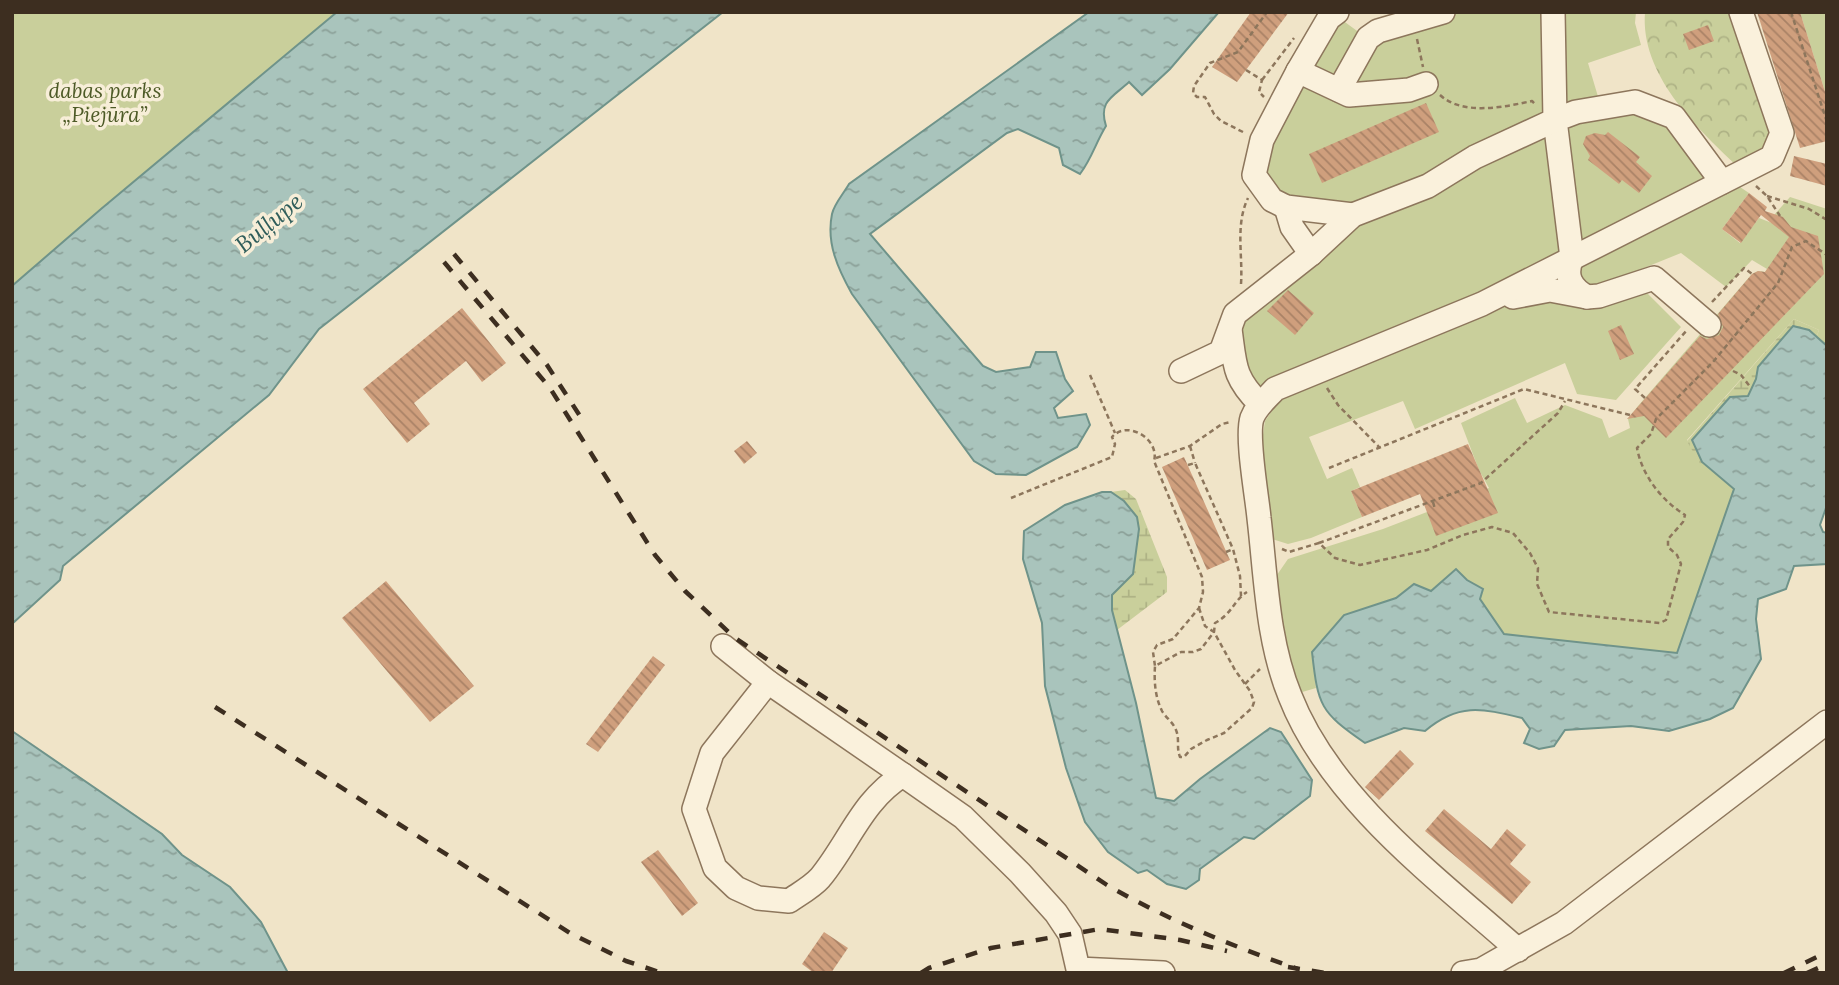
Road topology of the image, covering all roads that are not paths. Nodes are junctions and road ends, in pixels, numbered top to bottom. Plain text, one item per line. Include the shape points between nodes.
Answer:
1 (1338, 12) edge
2 (1443, 12) edge
3 (1553, 12) edge
4 (1741, 12) edge
5 (1368, 38) junction
6 (1298, 71) junction
7 (1426, 84) road end
8 (1339, 90) junction
9 (1555, 120) junction
10 (1732, 177) junction
11 (1286, 207) junction
12 (1353, 215) junction
13 (1311, 254) junction
14 (1572, 258) junction
15 (1587, 297) junction
16 (1482, 304) junction
17 (1232, 321) junction
18 (1709, 325) dead end
19 (1181, 370) dead end
20 (1256, 411) junction
21 (723, 646) dead end
22 (768, 682) junction
23 (1827, 722) edge
24 (903, 775) junction
25 (1518, 950) junction
26 (1163, 973) edge
27 (1463, 973) edge

1 - 5 lane
1 - 6 lane via 1329,18
2 - 5 lane
3 - 9 lane
4 - 10 lane via 1782,133 1772,157
5 - 8 lane
6 - 8 lane
6 - 11 lane via 1262,139 1254,175 1272,200
7 - 8 lane via 1409,90 1349,95
9 - 10 lane via 1636,102 1674,117
9 - 12 lane via 1475,157 1428,186
9 - 14 lane
10 - 14 lane
11 - 12 lane
11 - 13 lane via 1292,228
12 - 13 lane
13 - 17 lane
14 - 15 lane via 1569,278
14 - 16 lane
15 - 16 lane via 1550,290
15 - 18 lane via 1654,278
16 - 20 lane via 1275,389
17 - 19 lane via 1221,352
17 - 20 lane via 1235,367
20 - 25 lane via 1252,455 1277,656 1313,744 1341,783 1401,846
21 - 22 lane
22 - 24 lane
22 - 24 lane via 712,753 694,809 715,869 736,888 758,898 789,901 819,880 872,801
23 - 25 lane via 1564,923
24 - 26 lane via 963,817 1020,873 1070,934 1078,969
25 - 27 lane via 1481,970

